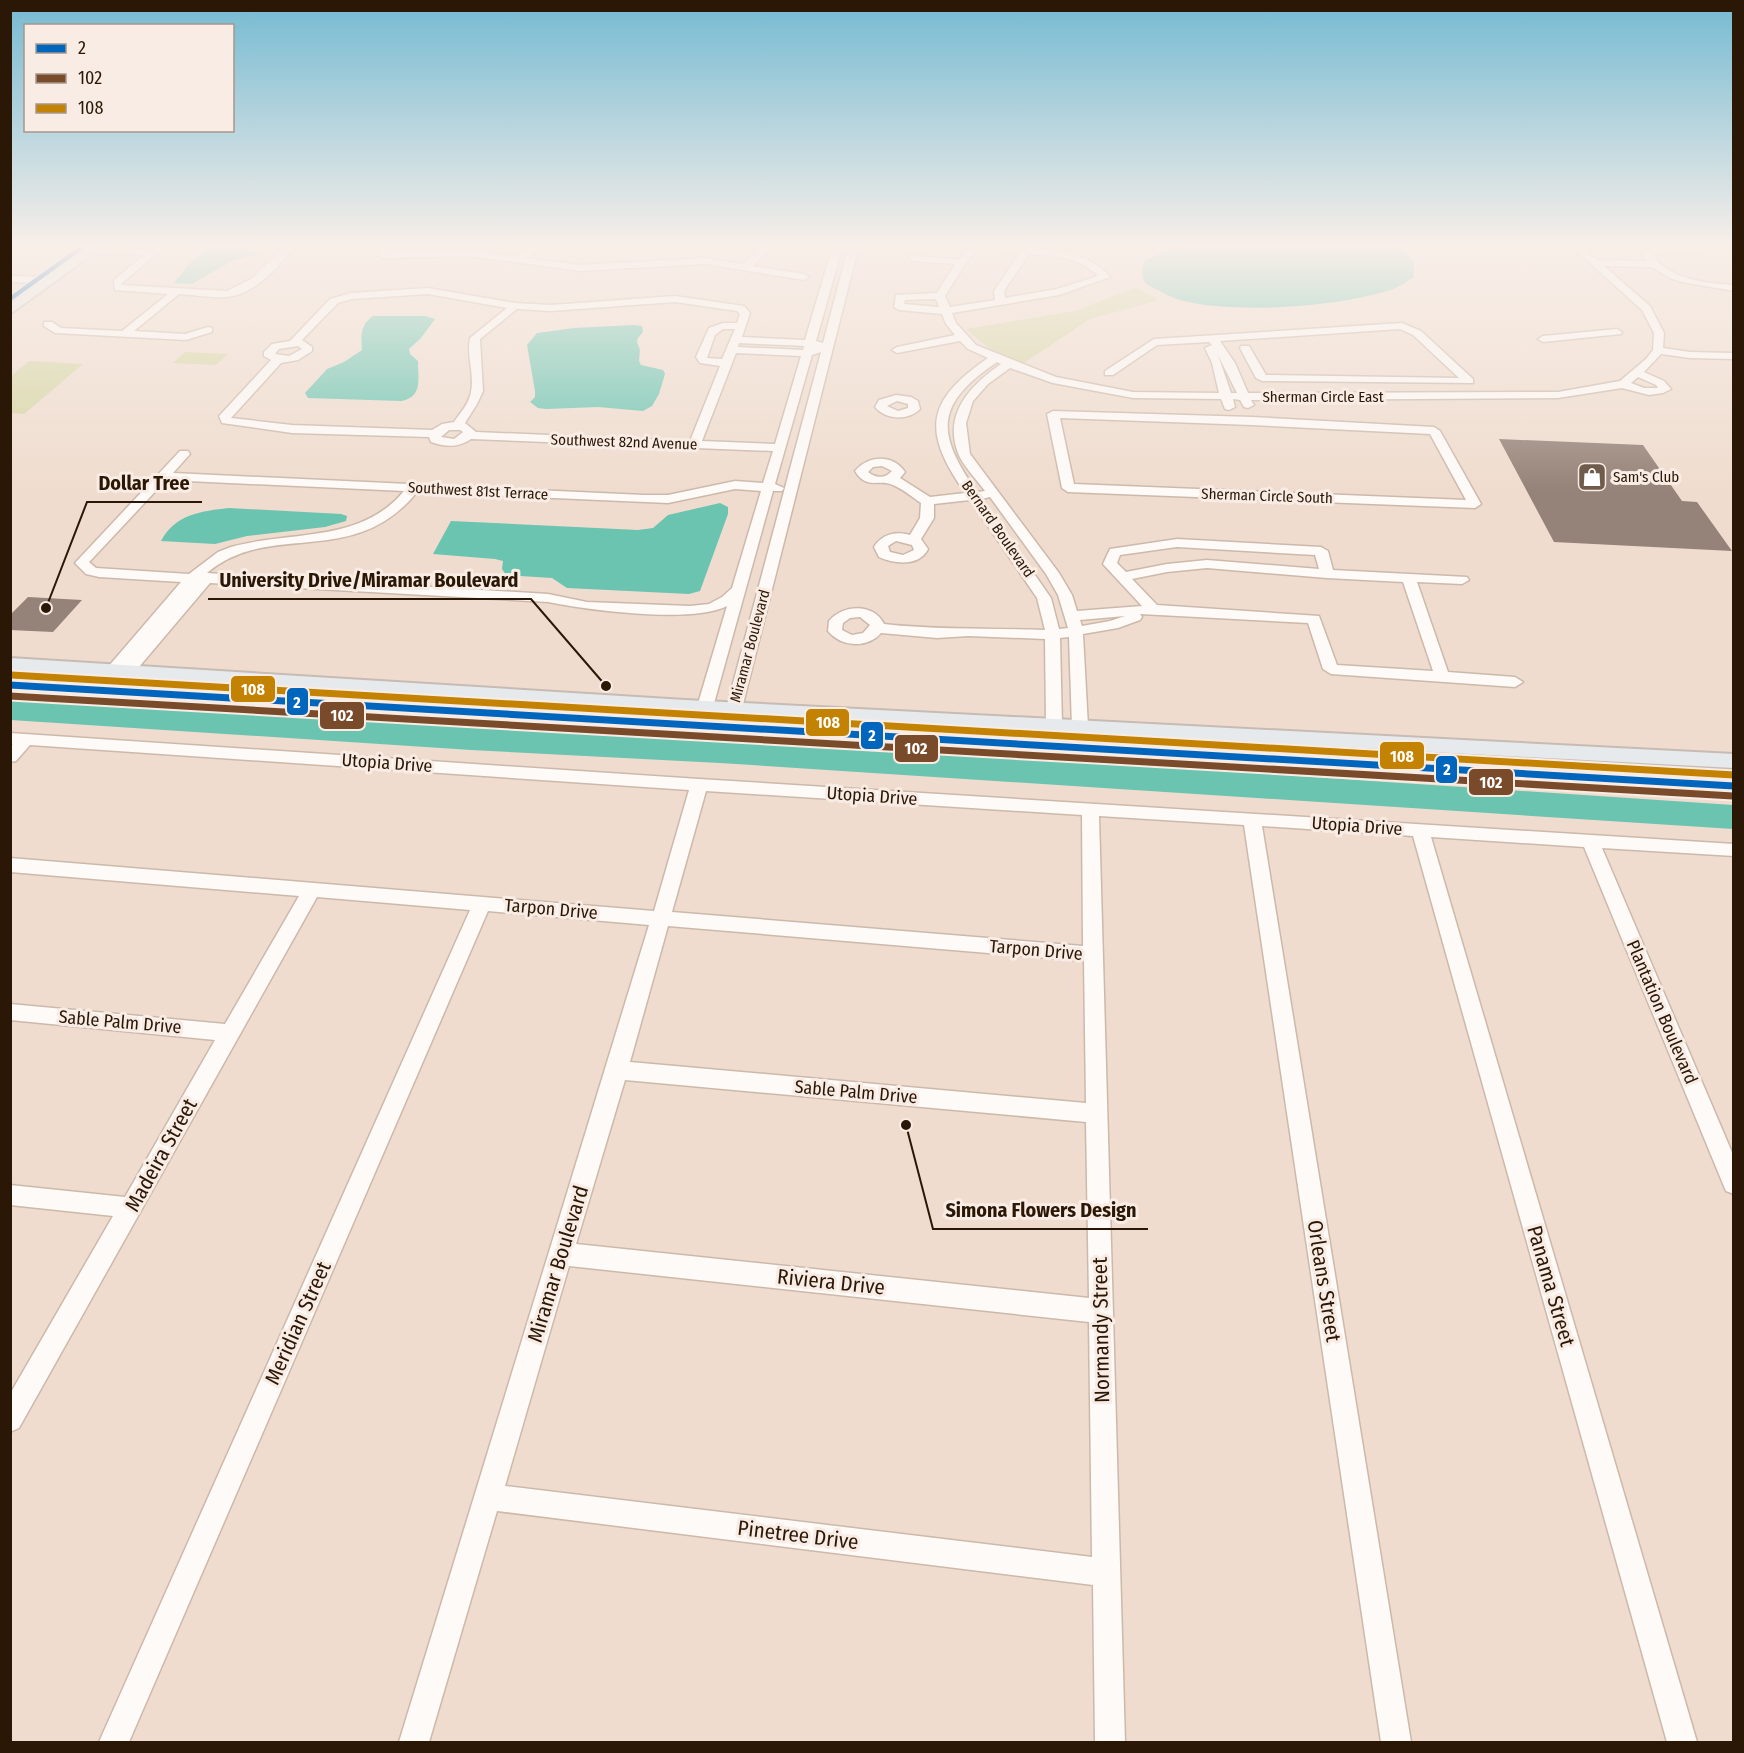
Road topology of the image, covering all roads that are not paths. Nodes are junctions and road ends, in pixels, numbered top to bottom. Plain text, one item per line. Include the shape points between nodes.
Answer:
1 (741, 326) edge
2 (52, 327) edge
3 (134, 327) edge
4 (311, 327) edge
5 (489, 327) edge
6 (717, 327) edge
7 (814, 327) edge
8 (833, 327) edge
9 (953, 327) edge
10 (1390, 327) edge
11 (1404, 327) edge
12 (1656, 327) edge
13 (208, 330) dead end
14 (1617, 332) dead end
15 (126, 333) junction
16 (962, 337) junction
17 (1208, 339) junction
18 (1543, 339) dead end
19 (733, 345) junction
20 (828, 347) junction
21 (808, 348) junction
22 (1245, 348) dead end
23 (897, 350) dead end
24 (1658, 350) junction
25 (1733, 353) edge
26 (1225, 355) junction
27 (996, 358) junction
28 (727, 363) junction
29 (1009, 364) junction
30 (1219, 371) junction
31 (1233, 371) junction
32 (1635, 372) junction
33 (1109, 373) dead end
34 (1238, 384) junction
35 (1623, 384) junction
36 (1228, 397) junction
37 (1244, 397) junction
38 (929, 410) junction
39 (961, 414) junction
40 (1233, 420) junction
41 (1252, 421) junction
42 (458, 425) junction
43 (434, 434) junction
44 (469, 435) junction
45 (694, 445) junction
46 (779, 448) junction
47 (184, 454) dead end
48 (164, 476) junction
49 (892, 479) dead end
50 (768, 487) junction
51 (414, 488) junction
52 (791, 489) junction
53 (993, 494) junction
54 (975, 496) junction
55 (928, 501) junction
56 (914, 540) dead end
57 (1328, 573) junction
58 (1123, 577) junction
59 (200, 578) junction
60 (1408, 578) junction
61 (1462, 580) dead end
62 (739, 588) junction
63 (1153, 609) junction
64 (1074, 624) junction
65 (877, 628) dead end
66 (1052, 634) junction
67 (10, 664) edge
68 (121, 671) junction
69 (179, 674) junction
70 (1442, 676) junction
71 (1515, 682) dead end
72 (10, 685) edge
73 (60, 687) junction
74 (126, 691) junction
75 (705, 707) junction
76 (734, 708) junction
77 (713, 726) junction
78 (1054, 726) junction
79 (1080, 727) junction
80 (18, 738) edge
81 (10, 757) edge
82 (1734, 761) edge
83 (1734, 771) edge
84 (1693, 784) junction
85 (699, 785) junction
86 (1734, 786) edge
87 (1090, 809) junction
88 (1252, 819) junction
89 (1420, 830) junction
90 (1590, 840) junction
91 (1734, 849) edge
92 (10, 865) edge
93 (311, 891) junction
94 (482, 903) junction
95 (659, 919) junction
96 (1092, 954) junction
97 (10, 1012) edge
98 (230, 1032) junction
99 (617, 1070) junction
100 (1095, 1113) junction
101 (1734, 1184) edge
102 (10, 1196) edge
103 (132, 1208) junction
104 (561, 1254) junction
105 (1101, 1311) junction
106 (10, 1419) edge
107 (490, 1497) junction
108 (1107, 1573) junction
109 (114, 1743) edge
110 (414, 1743) edge
111 (1110, 1743) edge
112 (1396, 1743) edge
113 (1682, 1743) edge

1 - 19 street
2 - 15 street via 59,331
3 - 15 street
4 - 43 street, Southwest 82nd Avenue via 294,343 276,346 269,352 270,357 278,359 225,416 226,421 292,429
5 - 42 street via 475,338 477,390
6 - 28 street via 701,357 704,361
7 - 21 street, Miramar Boulevard
8 - 20 street, Miramar Boulevard
9 - 16 street
10 - 17 street
11 - 22 street via 1417,333 1469,381 1262,378
12 - 24 street
13 - 15 street via 186,337
14 - 18 street
16 - 23 street
16 - 27 street via 972,347
17 - 26 street
17 - 30 street
17 - 33 street via 1155,342
19 - 21 street
19 - 28 street
20 - 21 street
20 - 52 street, Miramar Boulevard
21 - 46 street, Miramar Boulevard
24 - 25 street via 1690,355
24 - 32 street
26 - 31 street
26 - 34 street via 1237,363 1243,379
27 - 29 street
27 - 38 street, Bernard Boulevard
28 - 45 street
29 - 36 street, Sherman Circle East via 1053,380 1133,395
29 - 39 street via 974,390
30 - 31 street
30 - 36 street
31 - 34 street
32 - 35 street
32 - 35 street via 1665,389 1641,391
34 - 37 street
35 - 37 street, Sherman Circle East via 1534,396
36 - 37 street, Sherman Circle East
36 - 40 street
37 - 41 street
38 - 39 street
38 - 54 street, Bernard Boulevard via 939,423 944,450
39 - 53 street, Bernard Boulevard via 958,433 964,454
40 - 41 street, Sherman Circle South
40 - 41 street, Sherman Circle South via 1053,414 1068,488 1475,504 1434,431
42 - 43 street, Southwest 82nd Avenue via 446,426
42 - 44 street via 467,427
43 - 44 street, Southwest 82nd Avenue via 438,441 449,443
44 - 45 street, Southwest 82nd Avenue
45 - 46 street, Southwest 82nd Avenue
46 - 50 street, Miramar Boulevard
47 - 48 street
48 - 51 street, Southwest 81st Terrace
48 - 59 street via 82,563 99,573
49 - 55 street
50 - 51 street, Southwest 81st Terrace via 735,485 668,499
50 - 52 street, Southwest 81st Terrace
50 - 62 street, Miramar Boulevard
51 - 59 street via 396,510 357,531 238,550
52 - 76 street, Miramar Boulevard
53 - 54 street
53 - 64 street, Bernard Boulevard via 1052,573 1065,595
54 - 55 street
54 - 66 street, Bernard Boulevard via 1044,598
55 - 56 street via 927,518
57 - 58 street via 1207,564
57 - 58 street via 1321,551 1177,543 1115,552 1110,564
57 - 60 street
58 - 63 street
59 - 62 street via 690,610 712,608
59 - 68 street
60 - 61 street
60 - 70 street
62 - 75 street, Miramar Boulevard
63 - 64 street via 1113,625
63 - 70 street via 1314,620 1331,669
64 - 66 street
64 - 79 street, Bernard Boulevard
65 - 66 street via 937,634
66 - 78 street, Bernard Boulevard
67 - 68 main road
68 - 69 main road
68 - 73 street via 105,679
69 - 74 main road
69 - 75 main road
70 - 71 street
72 - 73 main road
73 - 74 main road
74 - 77 main road
75 - 76 main road
75 - 77 street, Miramar Boulevard
76 - 77 street, Miramar Boulevard
76 - 78 main road
77 - 84 main road
78 - 79 main road
79 - 82 main road
80 - 81 street
80 - 85 street, Utopia Drive
83 - 84 main road via 1703,771
84 - 86 main road
85 - 87 street, Utopia Drive
85 - 95 street, Miramar Boulevard
87 - 88 street, Utopia Drive
87 - 96 street, Normandy Street
88 - 89 street, Utopia Drive
88 - 112 street, Orleans Street
89 - 90 street, Utopia Drive
89 - 113 street, Panama Street
90 - 91 street, Utopia Drive
90 - 101 street, Plantation Boulevard
92 - 93 street, Tarpon Drive
93 - 94 street, Tarpon Drive
93 - 98 street, Madeira Street
94 - 95 street, Tarpon Drive
94 - 109 street, Meridian Street
95 - 96 street, Tarpon Drive
95 - 99 street, Miramar Boulevard
96 - 100 street, Normandy Street
97 - 98 street, Sable Palm Drive
98 - 103 street, Madeira Street
99 - 100 street, Sable Palm Drive
99 - 104 street, Miramar Boulevard
100 - 105 street, Normandy Street
102 - 103 street
103 - 106 street, Madeira Street
104 - 105 street, Riviera Drive
104 - 107 street, Miramar Boulevard
105 - 108 street, Normandy Street
107 - 108 street, Pinetree Drive
107 - 110 street, Miramar Boulevard
108 - 111 street, Normandy Street

